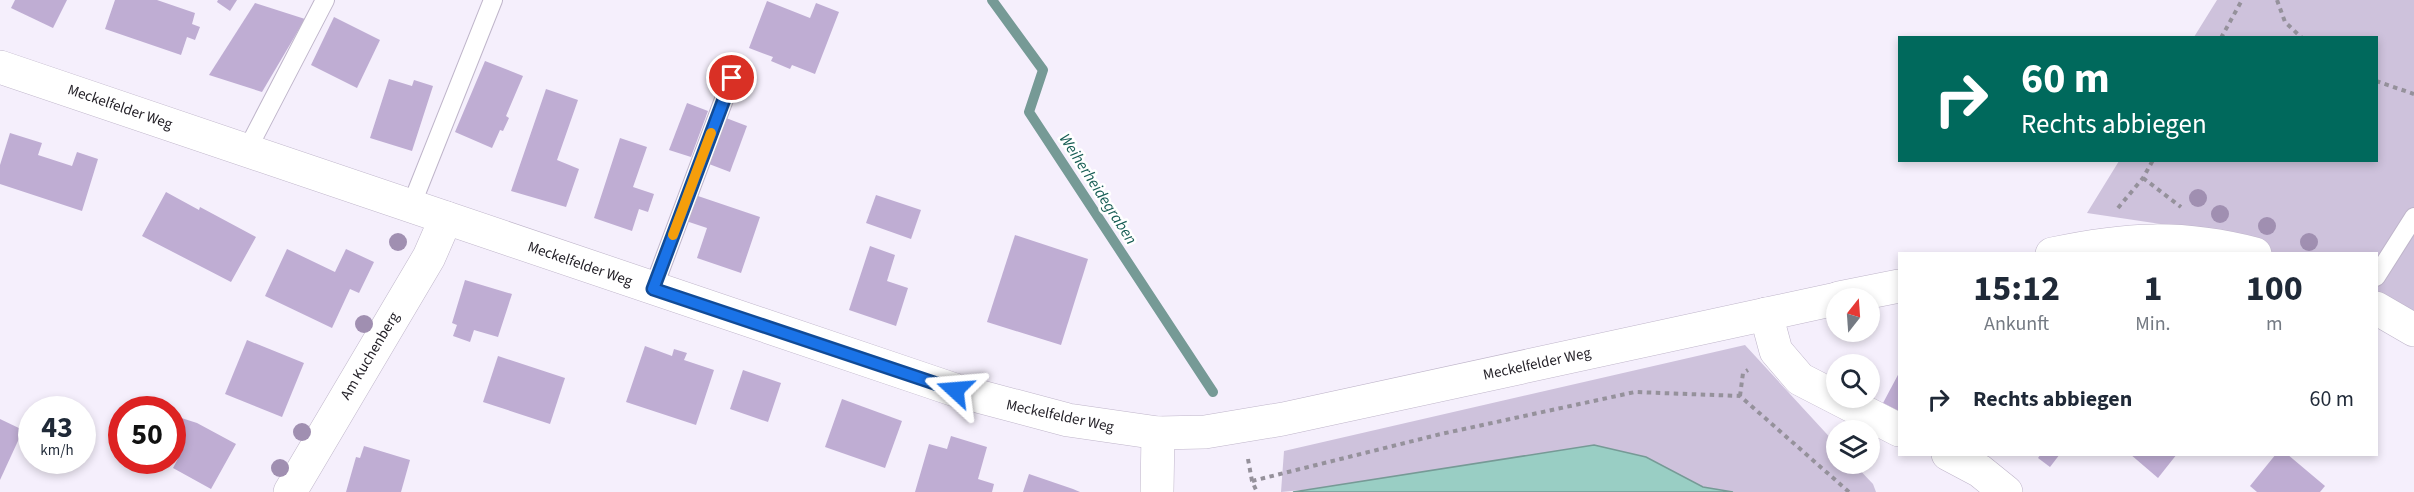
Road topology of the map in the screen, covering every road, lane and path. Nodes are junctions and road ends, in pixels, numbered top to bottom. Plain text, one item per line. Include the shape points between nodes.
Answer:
1 (325, 0) edge
2 (493, 0) edge
3 (2242, 0) edge
4 (2277, 0) edge
5 (2222, 36) edge
6 (2300, 36) edge
7 (0, 67) edge
8 (732, 78) dead end
9 (2378, 82) edge
10 (2414, 94) edge
11 (247, 150) junction
12 (2152, 162) edge
13 (411, 206) junction
14 (2414, 217) edge
15 (446, 218) junction
16 (2093, 246) junction
17 (2062, 252) edge
18 (2245, 252) edge
19 (2378, 274) edge
20 (1898, 286) edge
21 (653, 289) junction
22 (1880, 290) edge
23 (1826, 301) edge
24 (2378, 309) edge
25 (1766, 314) junction
26 (2414, 330) edge
27 (1898, 429) edge
28 (1158, 433) junction
29 (1952, 456) edge
30 (1252, 481) dead end
31 (290, 492) edge
32 (1157, 492) edge
33 (1849, 492) edge
34 (2006, 492) edge

1 - 11 lane
2 - 13 lane
3 - 5 path
4 - 6 path via 2285,22
7 - 11 main road, Meckelfelder Weg
8 - 21 lane
9 - 10 path
11 - 13 main road, Meckelfelder Weg
12 - 16 path
13 - 15 main road, Meckelfelder Weg
14 - 19 lane
15 - 21 main road, Meckelfelder Weg
15 - 31 main road, Am Kuchenberg via 429,256
16 - 17 main road
16 - 18 main road via 2155,239 2190,241
20 - 22 main road, Meckelfelder Weg
21 - 28 main road, Meckelfelder Weg via 989,400 1068,420
23 - 25 main road, Meckelfelder Weg
24 - 26 main road
25 - 27 main road via 1776,351 1800,380
25 - 28 main road, Meckelfelder Weg via 1283,419 1205,432
28 - 32 main road
29 - 34 main road via 1980,471
30 - 33 path via 1441,434 1635,392 1740,396

